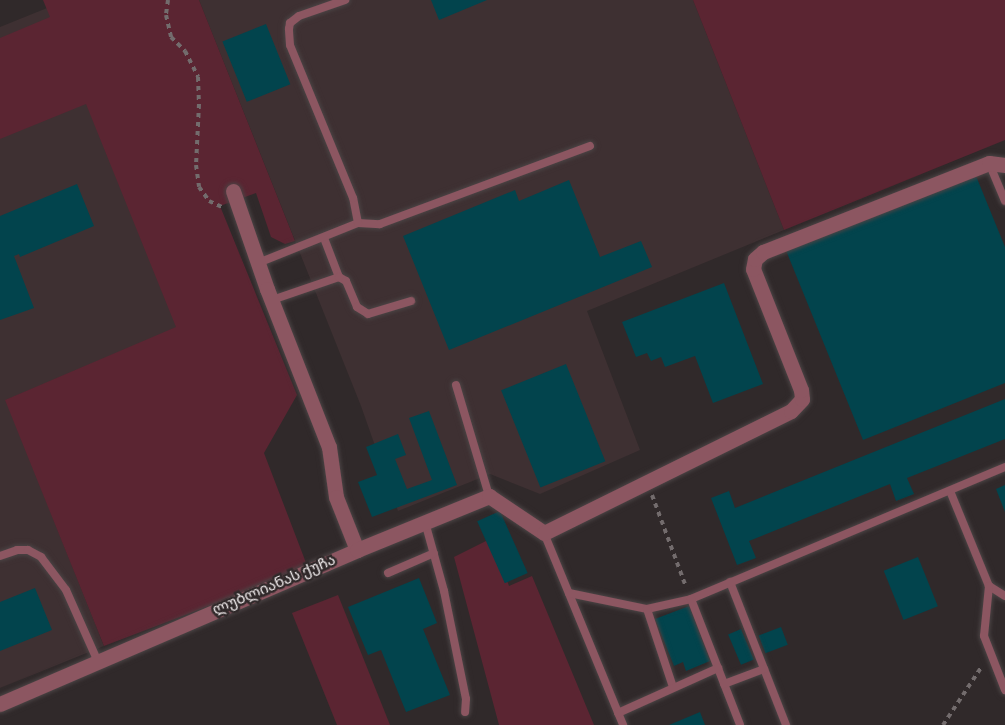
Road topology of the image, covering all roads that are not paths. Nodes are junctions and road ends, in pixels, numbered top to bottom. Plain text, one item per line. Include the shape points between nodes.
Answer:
1 (345, 0) edge
2 (590, 146) dead end
3 (989, 163) junction
4 (1005, 165) edge
5 (233, 191) dead end
6 (1005, 201) edge
7 (358, 223) junction
8 (324, 238) junction
9 (258, 263) junction
10 (339, 277) junction
11 (272, 300) junction
12 (411, 301) dead end
13 (456, 385) dead end
14 (1005, 467) edge
15 (950, 491) junction
16 (489, 496) junction
17 (425, 522) junction
18 (544, 533) junction
19 (357, 550) junction
20 (434, 553) junction
21 (0, 556) edge
22 (388, 573) dead end
23 (730, 582) junction
24 (989, 586) junction
25 (568, 593) junction
26 (1005, 596) edge
27 (691, 599) junction
28 (647, 609) junction
29 (98, 662) junction
30 (718, 668) junction
31 (764, 669) junction
32 (724, 684) junction
33 (673, 687) junction
34 (1005, 690) edge
35 (0, 704) edge
36 (465, 712) dead end
37 (618, 713) junction
38 (623, 725) edge
39 (740, 725) edge
40 (786, 725) edge

1 - 7 lane via 299,16 289,29 290,45 353,198
2 - 7 lane via 380,224
3 - 4 street
3 - 6 lane
3 - 18 street via 764,252 755,259 753,269 802,399 791,411
5 - 9 street
7 - 8 lane
8 - 9 lane
8 - 10 lane
9 - 11 street
10 - 11 lane
10 - 12 lane via 346,281 357,307 368,314
11 - 19 street via 329,447 336,497
13 - 16 lane
14 - 15 lane
15 - 23 lane
15 - 24 lane
16 - 17 street, ლუბლიანას ქუჩა
16 - 18 street
17 - 19 street, ლუბლიანას ქუჩა
17 - 20 lane
18 - 25 lane
19 - 29 street, ლუბლიანას ქუჩა
20 - 22 lane
20 - 36 lane via 466,699
21 - 29 lane via 28,550 41,557 66,591
23 - 27 lane
23 - 31 lane
24 - 26 lane
24 - 34 lane via 984,636
25 - 28 lane
25 - 37 lane
27 - 28 lane
27 - 30 lane
28 - 33 lane
29 - 35 street, ლუბლიანას ქუჩა
30 - 32 lane
30 - 33 lane
31 - 32 lane
31 - 40 lane
32 - 39 lane
33 - 37 lane
37 - 38 lane

